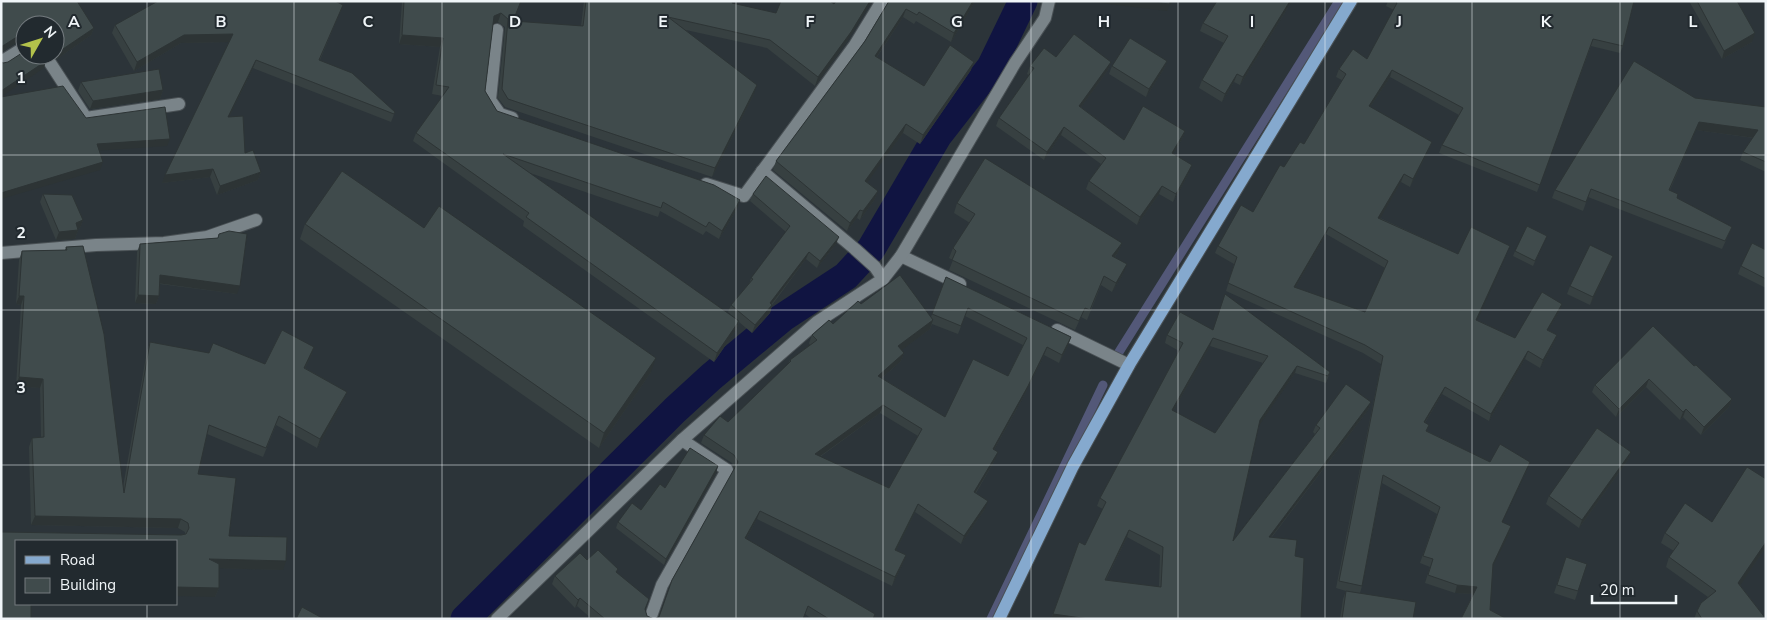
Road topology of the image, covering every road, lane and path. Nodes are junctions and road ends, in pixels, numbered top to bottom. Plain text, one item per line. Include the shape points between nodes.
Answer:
1 (882, 1) edge
2 (1049, 1) edge
3 (1351, 1) edge
4 (497, 30) edge
5 (15, 53) edge
6 (1, 62) edge
7 (52, 65) edge
8 (179, 104) dead end
9 (528, 124) edge
10 (762, 172) junction
11 (698, 181) edge
12 (256, 220) dead end
13 (1, 253) edge
14 (901, 256) junction
15 (883, 279) junction
16 (971, 290) edge
17 (1041, 323) edge
18 (1129, 365) junction
19 (682, 440) junction
20 (497, 619) edge
21 (650, 619) edge
22 (999, 619) edge

1 - 10 street via 855,45
2 - 14 street via 1045,18
3 - 18 main road
4 - 9 street via 490,100 500,114
5 - 6 street
7 - 8 street via 86,118
10 - 11 street via 744,196
10 - 15 street via 855,249
12 - 13 street via 207,237 164,243
14 - 15 street
14 - 16 street
15 - 19 street via 817,322
17 - 18 street
18 - 22 main road via 1072,466
19 - 20 street
19 - 21 street via 727,470 662,585

